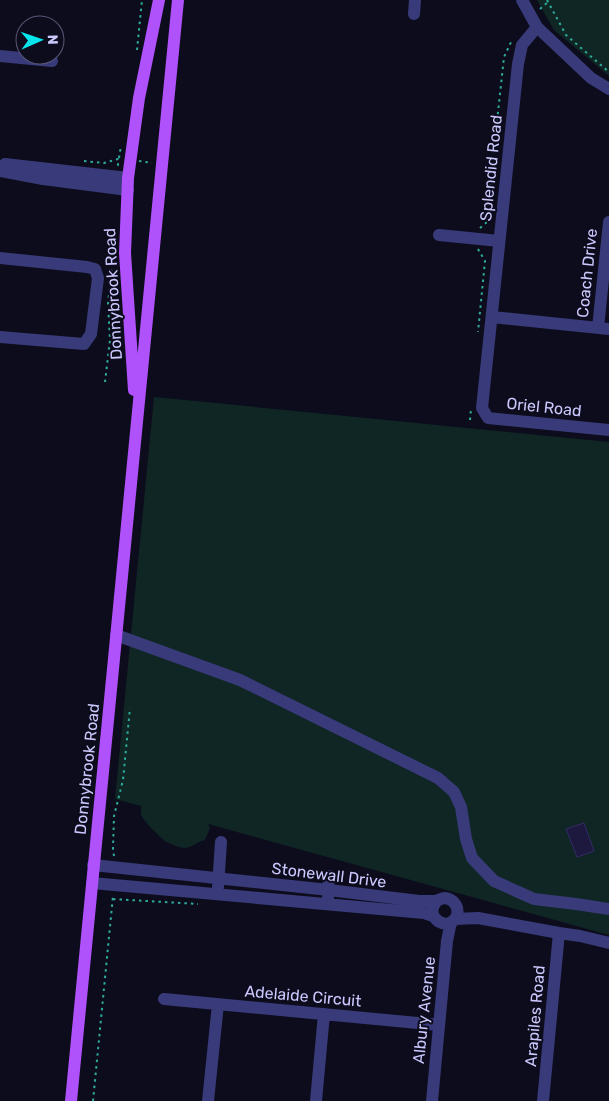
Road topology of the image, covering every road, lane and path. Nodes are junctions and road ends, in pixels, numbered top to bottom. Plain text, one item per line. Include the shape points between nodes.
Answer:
1 (158, 0) edge
2 (178, 0) edge
3 (416, 0) edge
4 (522, 0) edge
5 (547, 0) edge
6 (414, 14) dead end
7 (537, 27) junction
8 (0, 56) edge
9 (15, 57) edge
10 (609, 72) edge
11 (609, 89) edge
12 (118, 159) dead end
13 (0, 163) edge
14 (0, 171) edge
15 (124, 182) junction
16 (609, 222) edge
17 (439, 235) dead end
18 (114, 240) dead end
19 (499, 241) junction
20 (0, 258) edge
21 (492, 317) junction
22 (604, 329) edge
23 (0, 337) edge
24 (106, 382) dead end
25 (609, 430) edge
26 (136, 440) junction
27 (116, 635) junction
28 (130, 708) dead end
29 (221, 842) dead end
30 (94, 865) junction
31 (116, 867) junction
32 (330, 876) dead end
33 (218, 879) junction
34 (92, 883) junction
35 (114, 885) junction
36 (329, 890) junction
37 (217, 894) junction
38 (437, 901) junction
39 (328, 904) junction
40 (455, 904) junction
41 (609, 909) edge
42 (478, 918) junction
43 (445, 920) junction
44 (559, 933) junction
45 (609, 943) edge
46 (164, 999) dead end
47 (218, 1004) junction
48 (324, 1014) junction
49 (436, 1025) junction
50 (71, 1101) edge
51 (93, 1101) edge
52 (208, 1101) edge
53 (316, 1101) edge
54 (425, 1101) edge
55 (432, 1101) edge
56 (543, 1101) edge

1 - 15 main road, Donnybrook Road
2 - 26 main road, Donnybrook Road
3 - 6 street
4 - 7 street
5 - 10 path via 566,35
7 - 11 street via 591,78
7 - 19 street, Splendid Road via 522,45 518,64
8 - 9 street
12 - 15 path
13 - 15 street
14 - 15 street via 43,179
15 - 26 main road, Donnybrook Road
16 - 22 street, Coach Drive
17 - 19 street
18 - 24 path
19 - 21 street, Splendid Road
20 - 23 street via 87,267 95,269 98,278 91,334 84,344
21 - 22 street
21 - 25 street, Oriel Road via 482,408 488,418
26 - 27 main road, Donnybrook Road
27 - 30 main road, Donnybrook Road
27 - 41 street via 240,680 438,778 454,792 462,808 472,858 494,881 534,899
28 - 31 path via 123,780 114,816
29 - 33 street
30 - 31 street, Stonewall Drive
30 - 34 main road, Donnybrook Road
31 - 33 street, Stonewall Drive
32 - 36 street
33 - 36 street, Stonewall Drive
33 - 37 street
34 - 35 street, Stonewall Drive
34 - 50 main road, Donnybrook Road
35 - 37 street, Stonewall Drive
35 - 51 path
36 - 38 street, Stonewall Drive
36 - 39 street
37 - 39 street, Stonewall Drive
38 - 40 street via 445,898
38 - 43 street via 433,908
39 - 43 street, Stonewall Drive via 424,913
40 - 42 street, Stonewall Drive
40 - 43 street via 458,912
42 - 43 street, Stonewall Drive
42 - 44 street, Stonewall Drive
43 - 49 street, Albury Avenue via 447,941
44 - 45 street, Stonewall Drive
44 - 56 street, Arapiles Road
46 - 47 street, Adelaide Circuit
47 - 48 street, Adelaide Circuit
47 - 52 street
48 - 49 street, Adelaide Circuit
48 - 53 street
49 - 54 street, Albury Avenue
49 - 55 street, Albury Avenue

